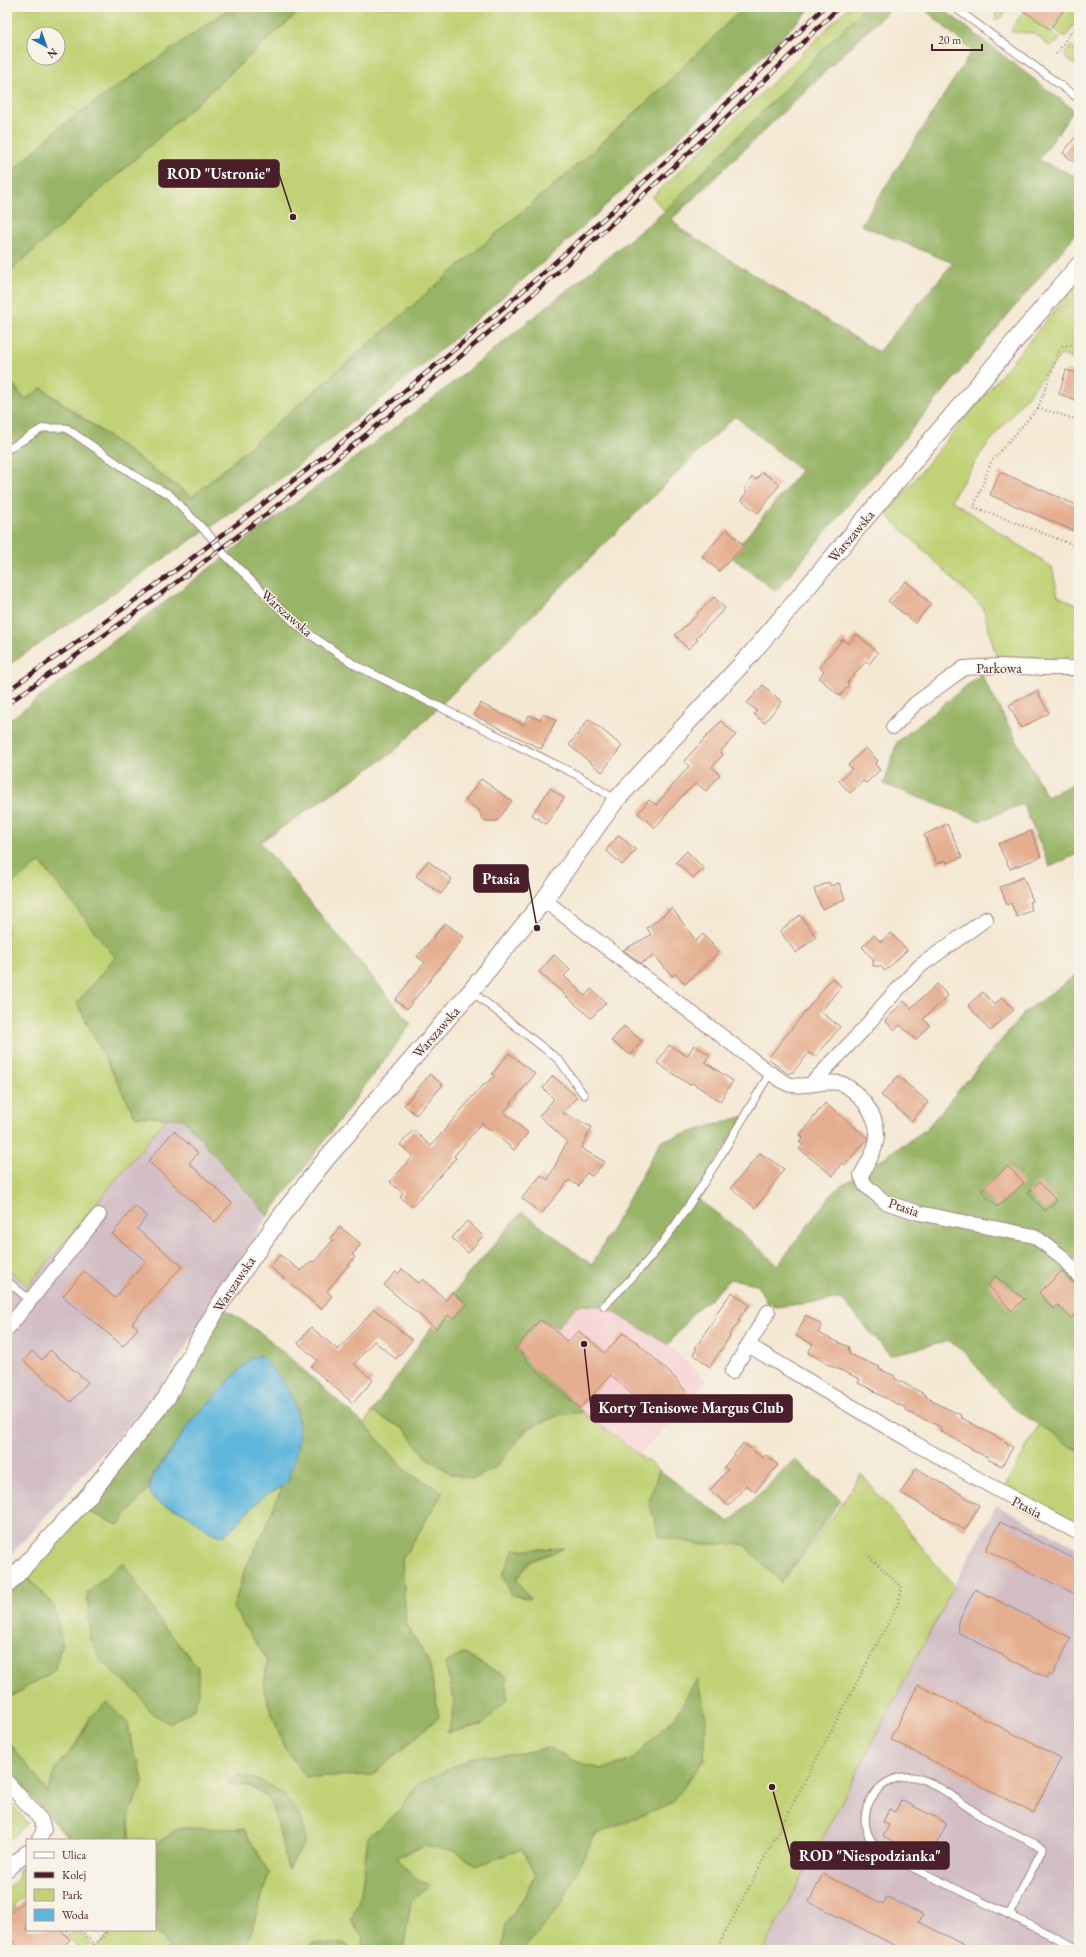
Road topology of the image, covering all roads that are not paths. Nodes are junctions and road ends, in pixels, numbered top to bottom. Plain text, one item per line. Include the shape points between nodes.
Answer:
1 (954, 7) edge
2 (1079, 99) edge
3 (1079, 265) edge
4 (7, 450) edge
5 (1079, 668) edge
6 (893, 727) dead end
7 (616, 800) junction
8 (544, 900) junction
9 (986, 919) dead end
10 (471, 991) junction
11 (770, 1073) junction
12 (811, 1084) junction
13 (584, 1095) dead end
14 (99, 1215) dead end
15 (1079, 1276) edge
16 (7, 1281) edge
17 (30, 1300) junction
18 (604, 1306) dead end
19 (768, 1312) dead end
20 (7, 1329) edge
21 (748, 1345) junction
22 (732, 1372) dead end
23 (1079, 1533) edge
24 (7, 1585) edge
25 (7, 1782) edge
26 (40, 1839) edge
27 (26, 1853) edge
28 (7, 1870) edge
29 (1009, 1915) junction
30 (1079, 1949) edge

1 - 2 lane
3 - 7 street, Warszawska via 751,654
4 - 7 lane, Warszawska via 43,428 66,428 143,481 169,494 224,554 299,627 355,665 577,775
5 - 6 street, Parkowa via 964,668 915,704
7 - 8 street, Warszawska
8 - 10 street, Warszawska
8 - 11 street, Ptasia
9 - 12 street via 920,966
10 - 13 lane via 559,1060
10 - 24 street, Warszawska via 326,1159 284,1212 219,1305 167,1397 89,1495
11 - 12 street, Ptasia via 790,1086
11 - 18 lane via 662,1244
12 - 15 street, Ptasia via 843,1084 860,1096 872,1112 878,1127 876,1142 871,1158 861,1175 865,1185 885,1202 919,1213 1034,1236 1061,1256
14 - 17 street
16 - 17 lane
17 - 20 street
19 - 21 street
21 - 22 street
21 - 23 street, Ptasia via 931,1454
25 - 26 street via 41,1820 44,1830
27 - 28 street
29 - 29 lane via 878,1849 870,1838 865,1817 868,1802 877,1790 896,1778 918,1778 956,1797 980,1816 1043,1848
29 - 30 lane

